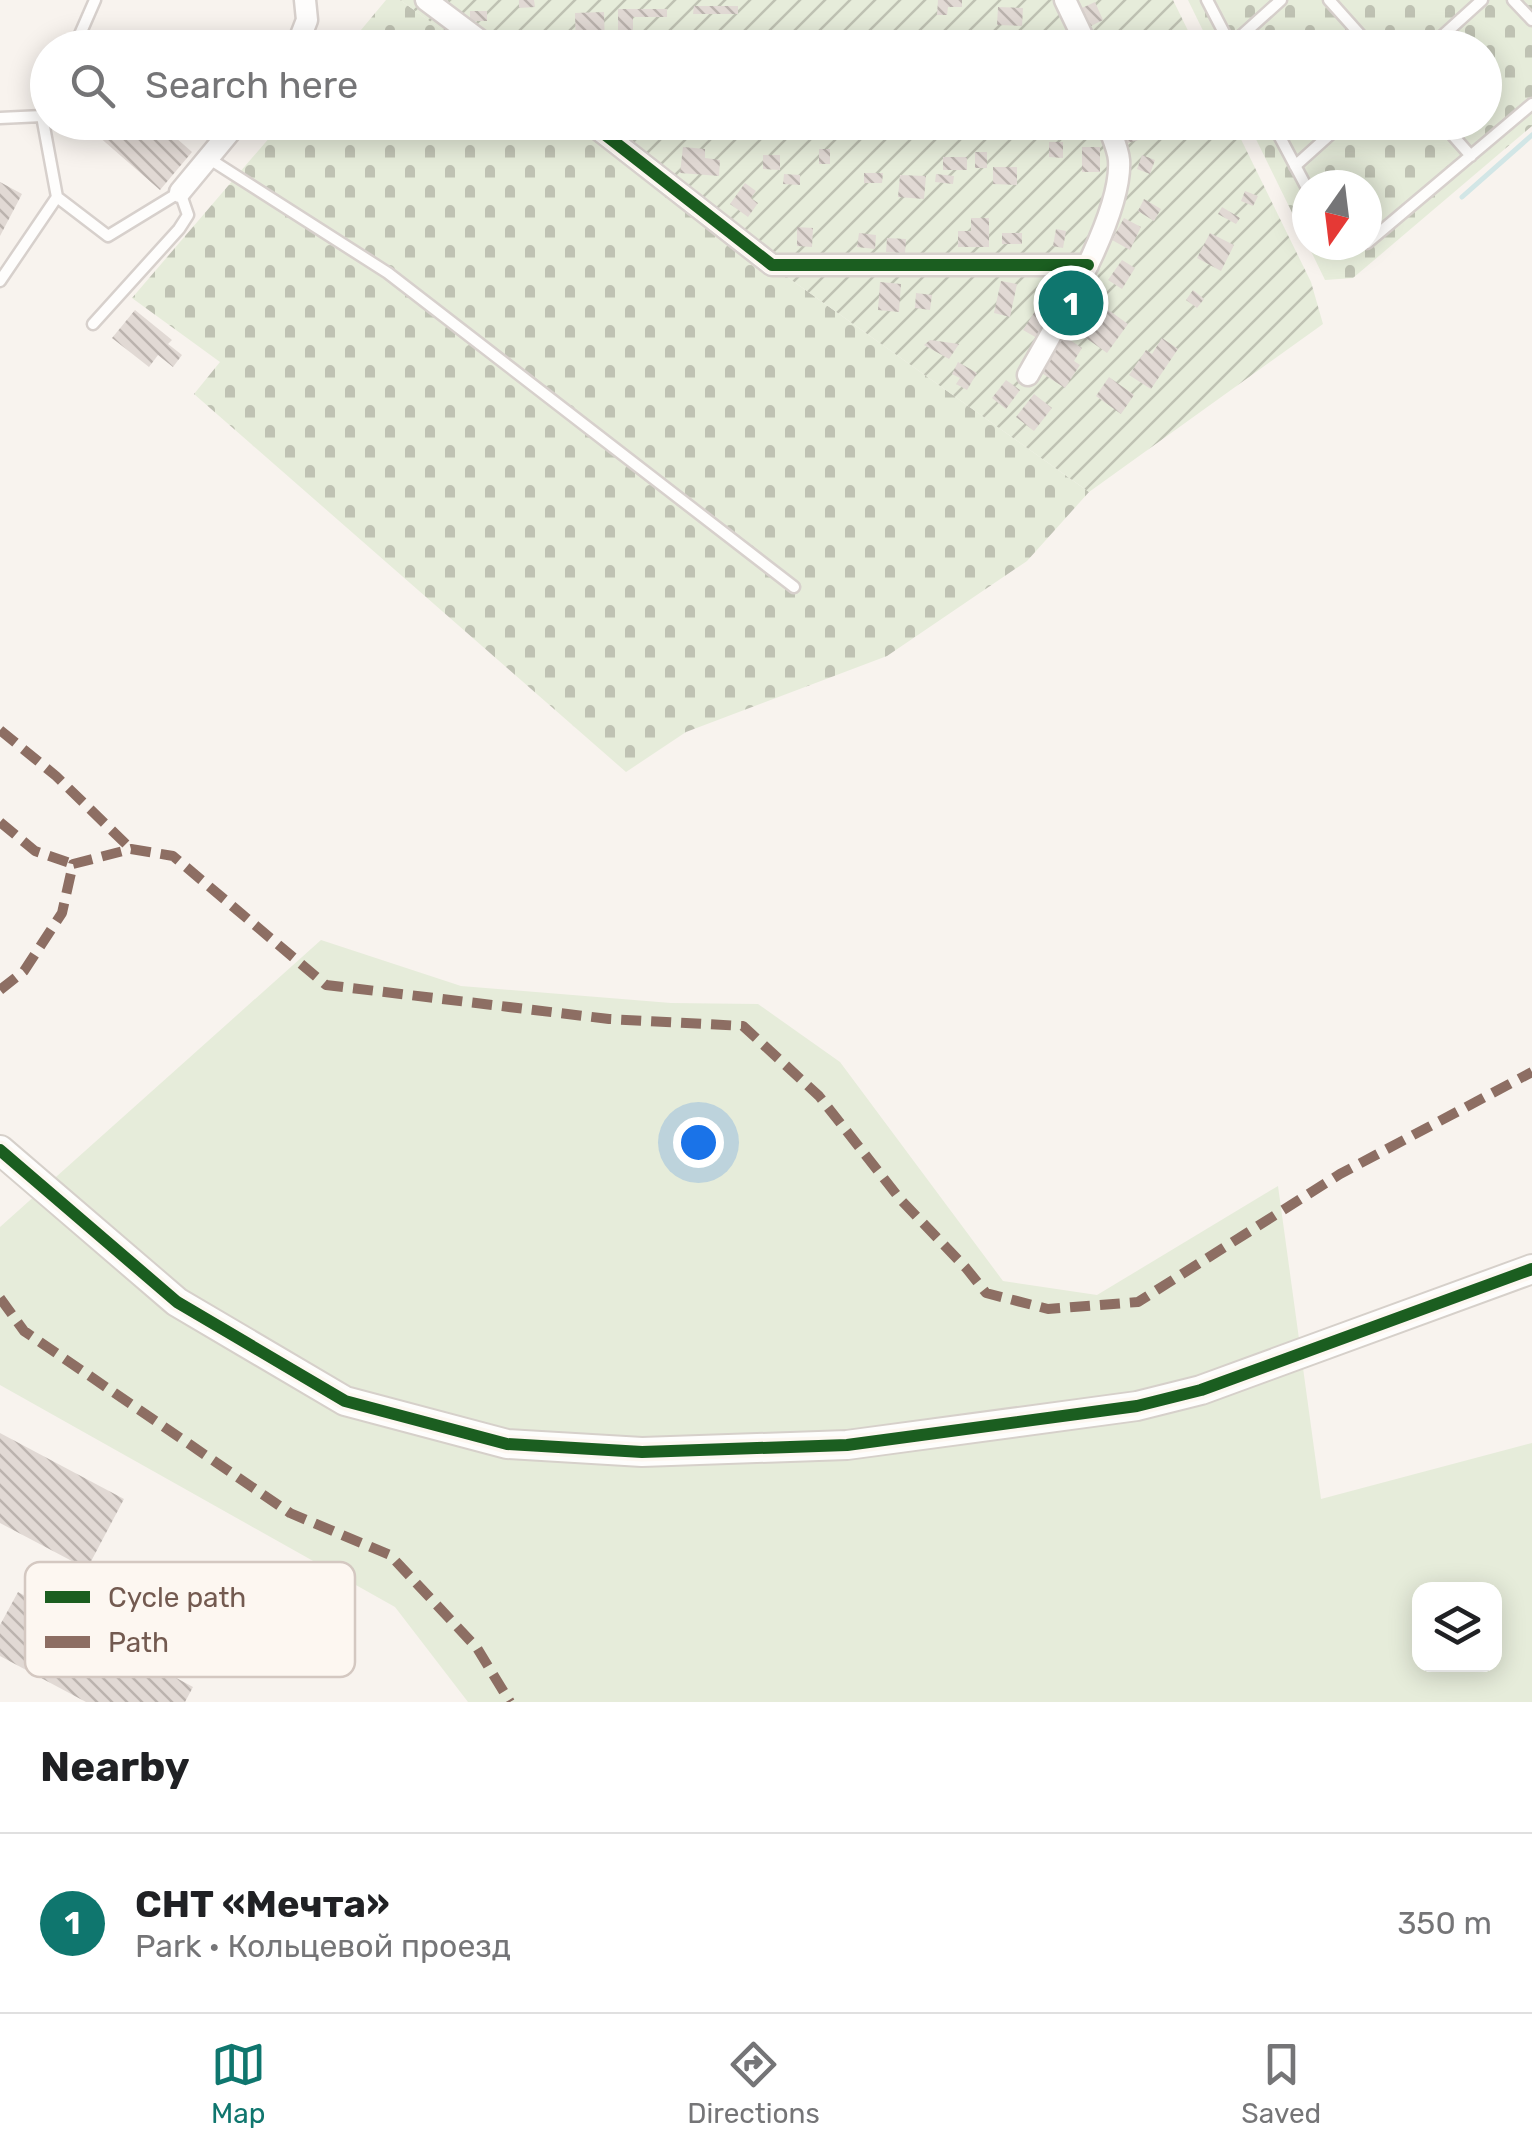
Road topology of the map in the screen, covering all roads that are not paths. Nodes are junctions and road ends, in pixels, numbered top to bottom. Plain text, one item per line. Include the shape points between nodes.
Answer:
1 (95, 0) edge
2 (305, 0) edge
3 (426, 0) edge
4 (1065, 0) edge
5 (1207, 0) edge
6 (1281, 0) edge
7 (1329, 0) edge
8 (1482, 0) edge
9 (1514, 0) edge
10 (1532, 20) edge
11 (82, 30) edge
12 (303, 30) edge
13 (466, 30) edge
14 (1079, 30) edge
15 (1223, 30) edge
16 (1249, 30) edge
17 (1356, 30) edge
18 (1449, 30) edge
19 (1532, 104) edge
20 (30, 113) edge
21 (0, 118) edge
22 (1502, 130) edge
23 (49, 140) edge
24 (223, 140) edge
25 (612, 140) edge
26 (1113, 140) edge
27 (1281, 140) edge
28 (1324, 140) edge
29 (1456, 140) edge
30 (1490, 140) edge
31 (1471, 156) junction
32 (208, 158) junction
33 (1295, 166) junction
34 (1297, 170) edge
35 (180, 192) junction
36 (57, 197) junction
37 (1382, 230) edge
38 (1088, 266) junction
39 (0, 281) edge
40 (93, 324) dead end
41 (1028, 376) dead end
42 (794, 586) dead end
43 (0, 1150) edge
44 (1532, 1269) edge

1 - 11 lane
2 - 12 street
3 - 13 street
4 - 14 street
5 - 15 lane
6 - 16 lane
7 - 17 lane
8 - 18 lane
9 - 10 lane
19 - 22 lane
20 - 21 lane
23 - 36 lane
24 - 32 street
25 - 38 street via 772,266
26 - 38 street via 1118,185
27 - 33 lane
28 - 33 lane
29 - 31 lane
30 - 31 lane
31 - 37 lane
32 - 35 street
32 - 42 lane via 388,273
33 - 34 lane
35 - 36 lane via 108,236
35 - 40 lane via 188,215 179,229
36 - 39 lane
38 - 41 street
43 - 44 street via 177,1302 345,1401 506,1444 642,1452 846,1444 1137,1406 1201,1390

